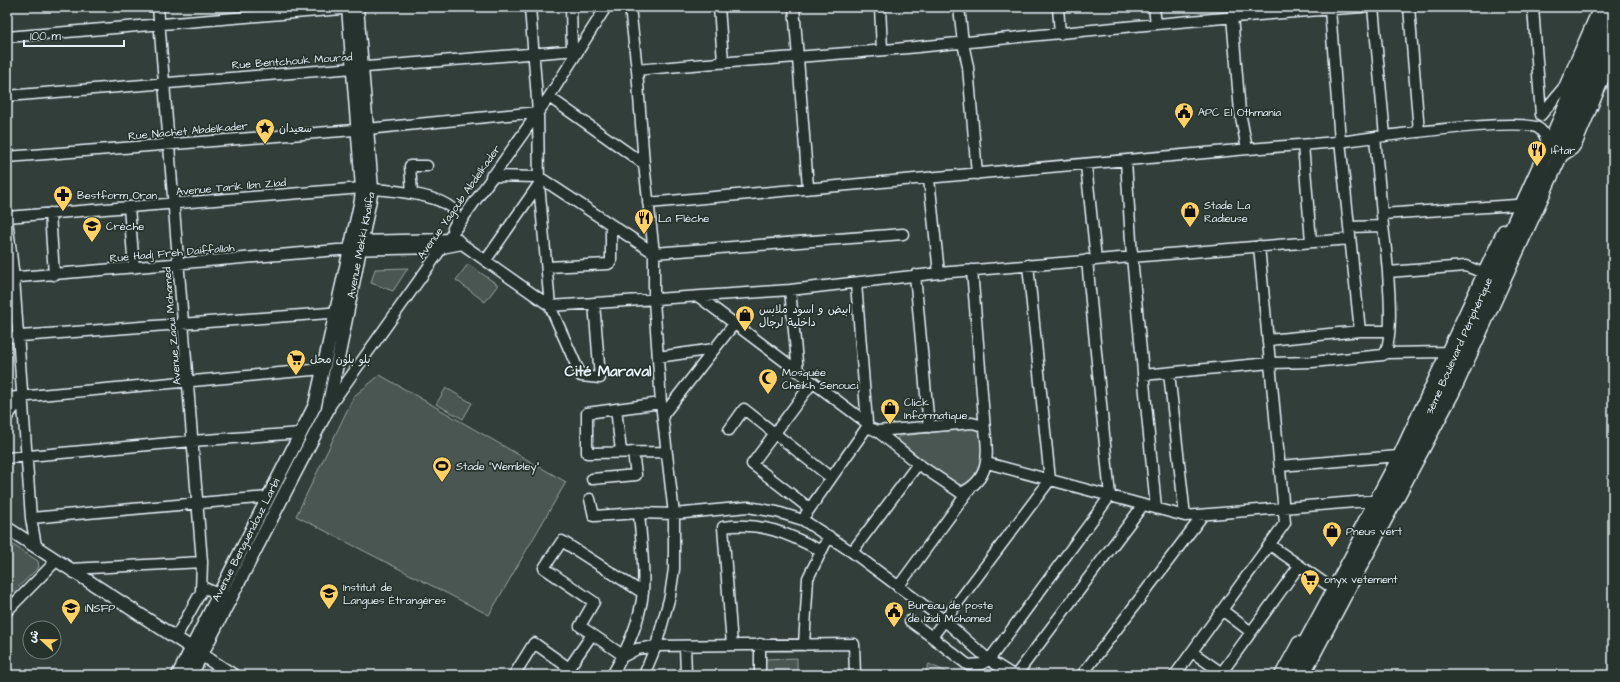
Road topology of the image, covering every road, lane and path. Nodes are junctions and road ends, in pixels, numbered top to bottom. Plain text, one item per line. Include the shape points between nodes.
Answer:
1 (158, 7) edge
2 (353, 7) edge
3 (362, 7) edge
4 (530, 7) edge
5 (571, 7) edge
6 (606, 7) edge
7 (630, 7) edge
8 (719, 7) edge
9 (794, 7) edge
10 (880, 7) edge
11 (960, 7) edge
12 (1058, 7) edge
13 (1154, 7) edge
14 (1362, 7) edge
15 (1373, 7) edge
16 (1409, 7) edge
17 (1533, 7) edge
18 (1599, 7) edge
19 (1609, 7) edge
20 (1309, 9) edge
21 (1330, 9) junction
22 (1232, 16) junction
23 (159, 24) junction
24 (1156, 24) junction
25 (1613, 31) edge
26 (1060, 34) junction
27 (7, 37) edge
28 (962, 42) junction
29 (575, 50) junction
30 (882, 50) junction
31 (533, 54) junction
32 (797, 57) junction
33 (1613, 57) edge
34 (723, 61) junction
35 (358, 68) junction
36 (637, 70) junction
37 (165, 83) junction
38 (1572, 91) junction
39 (7, 96) edge
40 (549, 97) junction
41 (538, 112) junction
42 (1541, 115) junction
43 (1520, 124) junction
44 (362, 129) junction
45 (1419, 132) junction
46 (1380, 137) junction
47 (1340, 142) junction
48 (168, 144) junction
49 (1304, 146) junction
50 (1548, 148) junction
51 (1247, 149) junction
52 (7, 157) edge
53 (1559, 158) junction
54 (1126, 161) junction
55 (644, 164) junction
56 (1086, 165) junction
57 (427, 166) dead end
58 (977, 174) junction
59 (491, 176) junction
60 (1535, 177) junction
61 (929, 179) junction
62 (539, 180) junction
63 (808, 187) junction
64 (367, 188) junction
65 (412, 193) junction
66 (648, 203) junction
67 (174, 204) junction
68 (1516, 205) junction
69 (129, 207) junction
70 (50, 213) junction
71 (1382, 214) junction
72 (7, 218) edge
73 (611, 225) junction
74 (1383, 226) junction
75 (1349, 227) junction
76 (903, 234) dead end
77 (450, 236) junction
78 (1350, 239) junction
79 (1311, 241) junction
80 (462, 244) junction
81 (1259, 246) junction
82 (353, 247) junction
83 (442, 248) junction
84 (654, 253) junction
85 (1132, 257) junction
86 (486, 260) junction
87 (1091, 260) junction
88 (179, 264) junction
89 (1028, 265) junction
90 (134, 268) junction
91 (546, 268) junction
92 (972, 270) junction
93 (1388, 272) junction
94 (939, 273) junction
95 (1483, 273) junction
96 (54, 275) junction
97 (915, 275) junction
98 (11, 278) edge
99 (856, 283) junction
100 (790, 290) junction
101 (699, 297) junction
102 (654, 300) junction
103 (594, 303) junction
104 (550, 306) junction
105 (342, 312) junction
106 (184, 323) junction
107 (734, 324) junction
108 (1389, 331) junction
109 (1360, 332) junction
110 (19, 336) junction
111 (7, 337) edge
112 (1268, 340) junction
113 (714, 349) junction
114 (1386, 352) junction
115 (1447, 352) junction
116 (658, 357) junction
117 (1270, 363) junction
118 (323, 369) junction
119 (798, 372) junction
120 (1169, 373) junction
121 (1143, 375) junction
122 (189, 382) junction
123 (812, 382) junction
124 (22, 397) junction
125 (7, 398) edge
126 (662, 403) junction
127 (315, 405) joint
128 (616, 408) junction
129 (328, 409) junction
130 (663, 415) junction
131 (7, 417) edge
132 (867, 425) junction
133 (929, 427) junction
134 (728, 430) dead end
135 (985, 430) junction
136 (877, 431) junction
137 (775, 432) junction
138 (301, 433) junction
139 (192, 441) junction
140 (621, 451) junction
141 (633, 452) junction
142 (666, 452) junction
143 (27, 456) junction
144 (1398, 456) junction
145 (7, 458) edge
146 (987, 463) junction
147 (918, 464) junction
148 (1280, 466) junction
149 (830, 477) junction
150 (592, 479) dead end
151 (1050, 480) junction
152 (971, 488) junction
153 (1110, 496) junction
154 (268, 497) junction
155 (590, 499) dead end
156 (1378, 500) junction
157 (198, 503) junction
158 (1143, 505) junction
159 (809, 508) junction
160 (1156, 508) junction
161 (1283, 508) junction
162 (639, 513) junction
163 (674, 514) junction
164 (1203, 515) junction
165 (1185, 516) junction
166 (31, 518) junction
167 (803, 520) junction
168 (7, 528) edge
169 (829, 536) junction
170 (1270, 545) junction
171 (36, 546) junction
172 (822, 551) junction
173 (852, 552) junction
174 (57, 560) junction
175 (202, 562) junction
176 (1299, 566) junction
177 (71, 569) junction
178 (1328, 586) junction
179 (202, 587) junction
180 (898, 587) junction
181 (643, 593) junction
182 (225, 596) junction
183 (1222, 610) junction
184 (7, 611) edge
185 (910, 621) dead end
186 (944, 621) junction
187 (1251, 632) junction
188 (591, 636) junction
189 (176, 637) junction
190 (932, 637) junction
191 (760, 644) junction
192 (732, 645) junction
193 (804, 645) junction
194 (656, 646) junction
195 (685, 646) junction
196 (197, 651) junction
197 (1192, 652) junction
198 (624, 656) junction
199 (989, 660) junction
200 (1221, 674) edge
201 (178, 675) edge
202 (191, 675) edge
203 (233, 675) edge
204 (514, 675) edge
205 (612, 675) edge
206 (644, 675) edge
207 (686, 675) edge
208 (760, 675) edge
209 (855, 675) edge
210 (1013, 675) edge
211 (1016, 675) edge
212 (1082, 675) edge
213 (1175, 675) edge
214 (1280, 675) edge
215 (1288, 675) edge
216 (1302, 675) edge

1 - 23 street, Avenue Zaoui Mohamed
2 - 3 street
2 - 23 street
2 - 35 main road, Avenue Mekki Khalifa
4 - 31 street
5 - 29 street
6 - 29 street, Avenue Yagoub Abdelkader
7 - 36 street
8 - 34 street
9 - 32 street
10 - 30 street
11 - 28 street
12 - 26 street
13 - 24 street
14 - 21 street
15 - 46 street
16 - 45 street
17 - 42 street
18 - 42 street via 1564,87
19 - 38 highway, 3ème Boulevard Périphérique
20 - 21 street
20 - 22 street
21 - 47 street
22 - 24 street
22 - 51 street via 1240,112
23 - 27 street
23 - 37 street, Avenue Zaoui Mohamed
24 - 26 street
25 - 53 highway, 3ème Boulevard Périphérique
26 - 28 street
28 - 30 street
28 - 58 street via 968,67
29 - 31 street, Rue Bentchouk Mourad
29 - 40 street, Avenue Yagoub Abdelkader
30 - 32 street
31 - 35 street, Rue Bentchouk Mourad
31 - 41 street
32 - 34 street
32 - 63 street
33 - 53 street via 1574,149
34 - 36 street
35 - 37 street, Rue Bentchouk Mourad
35 - 44 main road, Avenue Mekki Khalifa
36 - 55 street
37 - 39 street, Rue Bentchouk Mourad
37 - 48 street, Avenue Zaoui Mohamed
38 - 42 street via 1553,110
38 - 50 highway, 3ème Boulevard Périphérique
40 - 41 street, Avenue Yagoub Abdelkader
40 - 55 street
41 - 44 street, Rue Nachet Abdelkader
41 - 59 street, Avenue Yagoub Abdelkader
41 - 62 street
42 - 43 street
43 - 45 street
43 - 50 street via 1538,128 1545,135
44 - 48 street, Rue Nachet Abdelkader
44 - 64 main road, Avenue Mekki Khalifa
45 - 46 street
46 - 47 street
46 - 71 street
47 - 49 street
47 - 75 street
48 - 52 street, Rue Nachet Abdelkader
48 - 67 street, Avenue Zaoui Mohamed
49 - 51 street
49 - 79 street
50 - 60 highway, 3ème Boulevard Périphérique
51 - 54 street
53 - 216 highway, 3ème Boulevard Périphérique via 1452,393
54 - 56 street
54 - 85 street
55 - 66 street
56 - 58 street
56 - 87 street
57 - 65 street via 410,166
58 - 61 street
59 - 62 street
59 - 77 street, Avenue Yagoub Abdelkader
60 - 68 street
60 - 156 highway, 3ème Boulevard Périphérique via 1422,428
61 - 63 street
61 - 94 street
62 - 73 street
62 - 86 street
62 - 91 street
63 - 66 street
64 - 65 street, Avenue Tarik Ibn Ziad
64 - 67 street, Avenue Tarik Ibn Ziad
64 - 82 main road, Avenue Mekki Khalifa
65 - 77 street, Avenue Tarik Ibn Ziad via 443,204 455,212 457,217
66 - 84 street
67 - 69 street, Avenue Tarik Ibn Ziad
67 - 88 street, Avenue Zaoui Mohamed
68 - 71 street
68 - 95 street
69 - 70 street, Avenue Tarik Ibn Ziad
69 - 90 street
70 - 72 street, Avenue Tarik Ibn Ziad
70 - 96 street
71 - 74 street
72 - 98 street
73 - 84 street
73 - 91 street via 611,262 608,264
74 - 75 street
74 - 93 street
75 - 78 street
76 - 84 street
77 - 80 street
77 - 82 street
77 - 83 street, Avenue Yagoub Abdelkader
78 - 79 street
78 - 109 street
79 - 81 street
80 - 83 street
80 - 86 street
81 - 85 street
81 - 112 street
82 - 83 street
82 - 88 street, Rue Hadj Freh Daiffallah
82 - 105 main road, Avenue Mekki Khalifa
83 - 129 street, Avenue Yagoub Abdelkader
84 - 102 street
85 - 87 street
85 - 121 street
86 - 104 street
87 - 89 street
87 - 153 street
88 - 90 street, Rue Hadj Freh Daiffallah
88 - 106 street, Avenue Zaoui Mohamed
89 - 92 street
89 - 151 street
90 - 96 street, Rue Hadj Freh Daiffallah
91 - 104 street
92 - 94 street
92 - 135 street
93 - 95 street via 1466,266
93 - 108 street
94 - 97 street
95 - 115 street
96 - 98 street, Rue Hadj Freh Daiffallah
97 - 99 street
97 - 133 street
98 - 110 street
99 - 100 street
99 - 132 street
100 - 101 street
100 - 119 street
101 - 102 street
101 - 107 street
102 - 103 street
102 - 116 street
103 - 104 street
103 - 104 street via 600,378 581,376
105 - 106 street
105 - 118 main road, Avenue Mekki Khalifa
105 - 129 main road, Avenue Mekki Khalifa
106 - 110 street
106 - 122 street, Avenue Zaoui Mohamed
107 - 113 street
107 - 119 street
108 - 109 street
108 - 114 street
109 - 112 street
110 - 111 street
110 - 124 street
112 - 117 street
113 - 116 street
113 - 130 street
114 - 115 street
114 - 117 street via 1377,357
115 - 144 street
116 - 126 street
117 - 120 street
117 - 148 street
118 - 122 street
118 - 127 main road, Avenue Mekki Khalifa
119 - 123 street
120 - 121 street
120 - 165 street
121 - 160 street
122 - 124 street
122 - 139 street, Avenue Zaoui Mohamed
123 - 132 street
123 - 137 street
124 - 125 street
124 - 131 street
124 - 143 street
126 - 128 street
126 - 130 street
127 - 138 main road, Avenue Benguendouz Larbi
128 - 140 street
128 - 140 street via 587,413 586,453
129 - 182 main road, Avenue Mekki Khalifa
130 - 142 street
132 - 136 street
132 - 149 street
133 - 135 street via 972,424 980,425
133 - 136 street
134 - 137 street via 744,409
135 - 146 street
136 - 147 street
137 - 149 street
137 - 159 street via 752,464
138 - 139 street
138 - 154 main road, Avenue Benguendouz Larbi
139 - 143 street
139 - 157 street, Avenue Zaoui Mohamed
140 - 141 street
141 - 142 street
141 - 150 street via 636,475
142 - 163 street
143 - 145 street
143 - 166 street
144 - 148 street
144 - 156 street
146 - 151 street
146 - 152 street
147 - 152 street via 954,490 961,493
147 - 173 street
148 - 161 street
149 - 159 street
151 - 153 street
151 - 186 street
152 - 180 street
153 - 158 street
153 - 199 street
154 - 157 street
154 - 182 main road, Avenue Benguendouz Larbi
155 - 162 street via 594,516
156 - 161 street
156 - 178 street
156 - 215 highway, 3ème Boulevard Périphérique
157 - 166 street
157 - 175 street, Avenue Zaoui Mohamed
158 - 160 street
158 - 211 street
159 - 167 street
160 - 165 street
161 - 164 street
161 - 170 street via 1285,523
162 - 163 street
162 - 181 street
163 - 167 street via 748,507
163 - 194 street via 674,569 670,596
164 - 165 street
164 - 212 street
166 - 171 street
167 - 169 street
168 - 171 main road
169 - 172 street
169 - 173 street
170 - 176 street
170 - 183 street
171 - 174 main road
172 - 192 street via 794,536 776,530 740,525 723,527
172 - 193 street via 808,578
173 - 180 street
174 - 177 main road
174 - 184 street
175 - 177 street
175 - 179 street, Avenue Zaoui Mohamed
176 - 178 street
176 - 187 street
177 - 189 main road
178 - 214 street
179 - 182 street
179 - 189 street, Avenue Zaoui Mohamed
180 - 186 street
181 - 188 street via 562,540 544,568 594,602 580,626
181 - 198 street
182 - 196 main road
183 - 187 street
183 - 197 street
185 - 190 street
186 - 190 street
186 - 199 street
187 - 200 street
188 - 198 street
188 - 204 street via 569,668 534,644
189 - 196 main road
190 - 199 street via 968,665 982,664
191 - 192 street
191 - 193 street
191 - 208 street
192 - 195 street
193 - 209 street via 854,644
194 - 195 street
194 - 198 street via 637,649
194 - 206 street
195 - 207 street
196 - 201 main road
196 - 202 main road
196 - 203 main road
197 - 200 street
197 - 213 street
198 - 205 street
199 - 210 street

